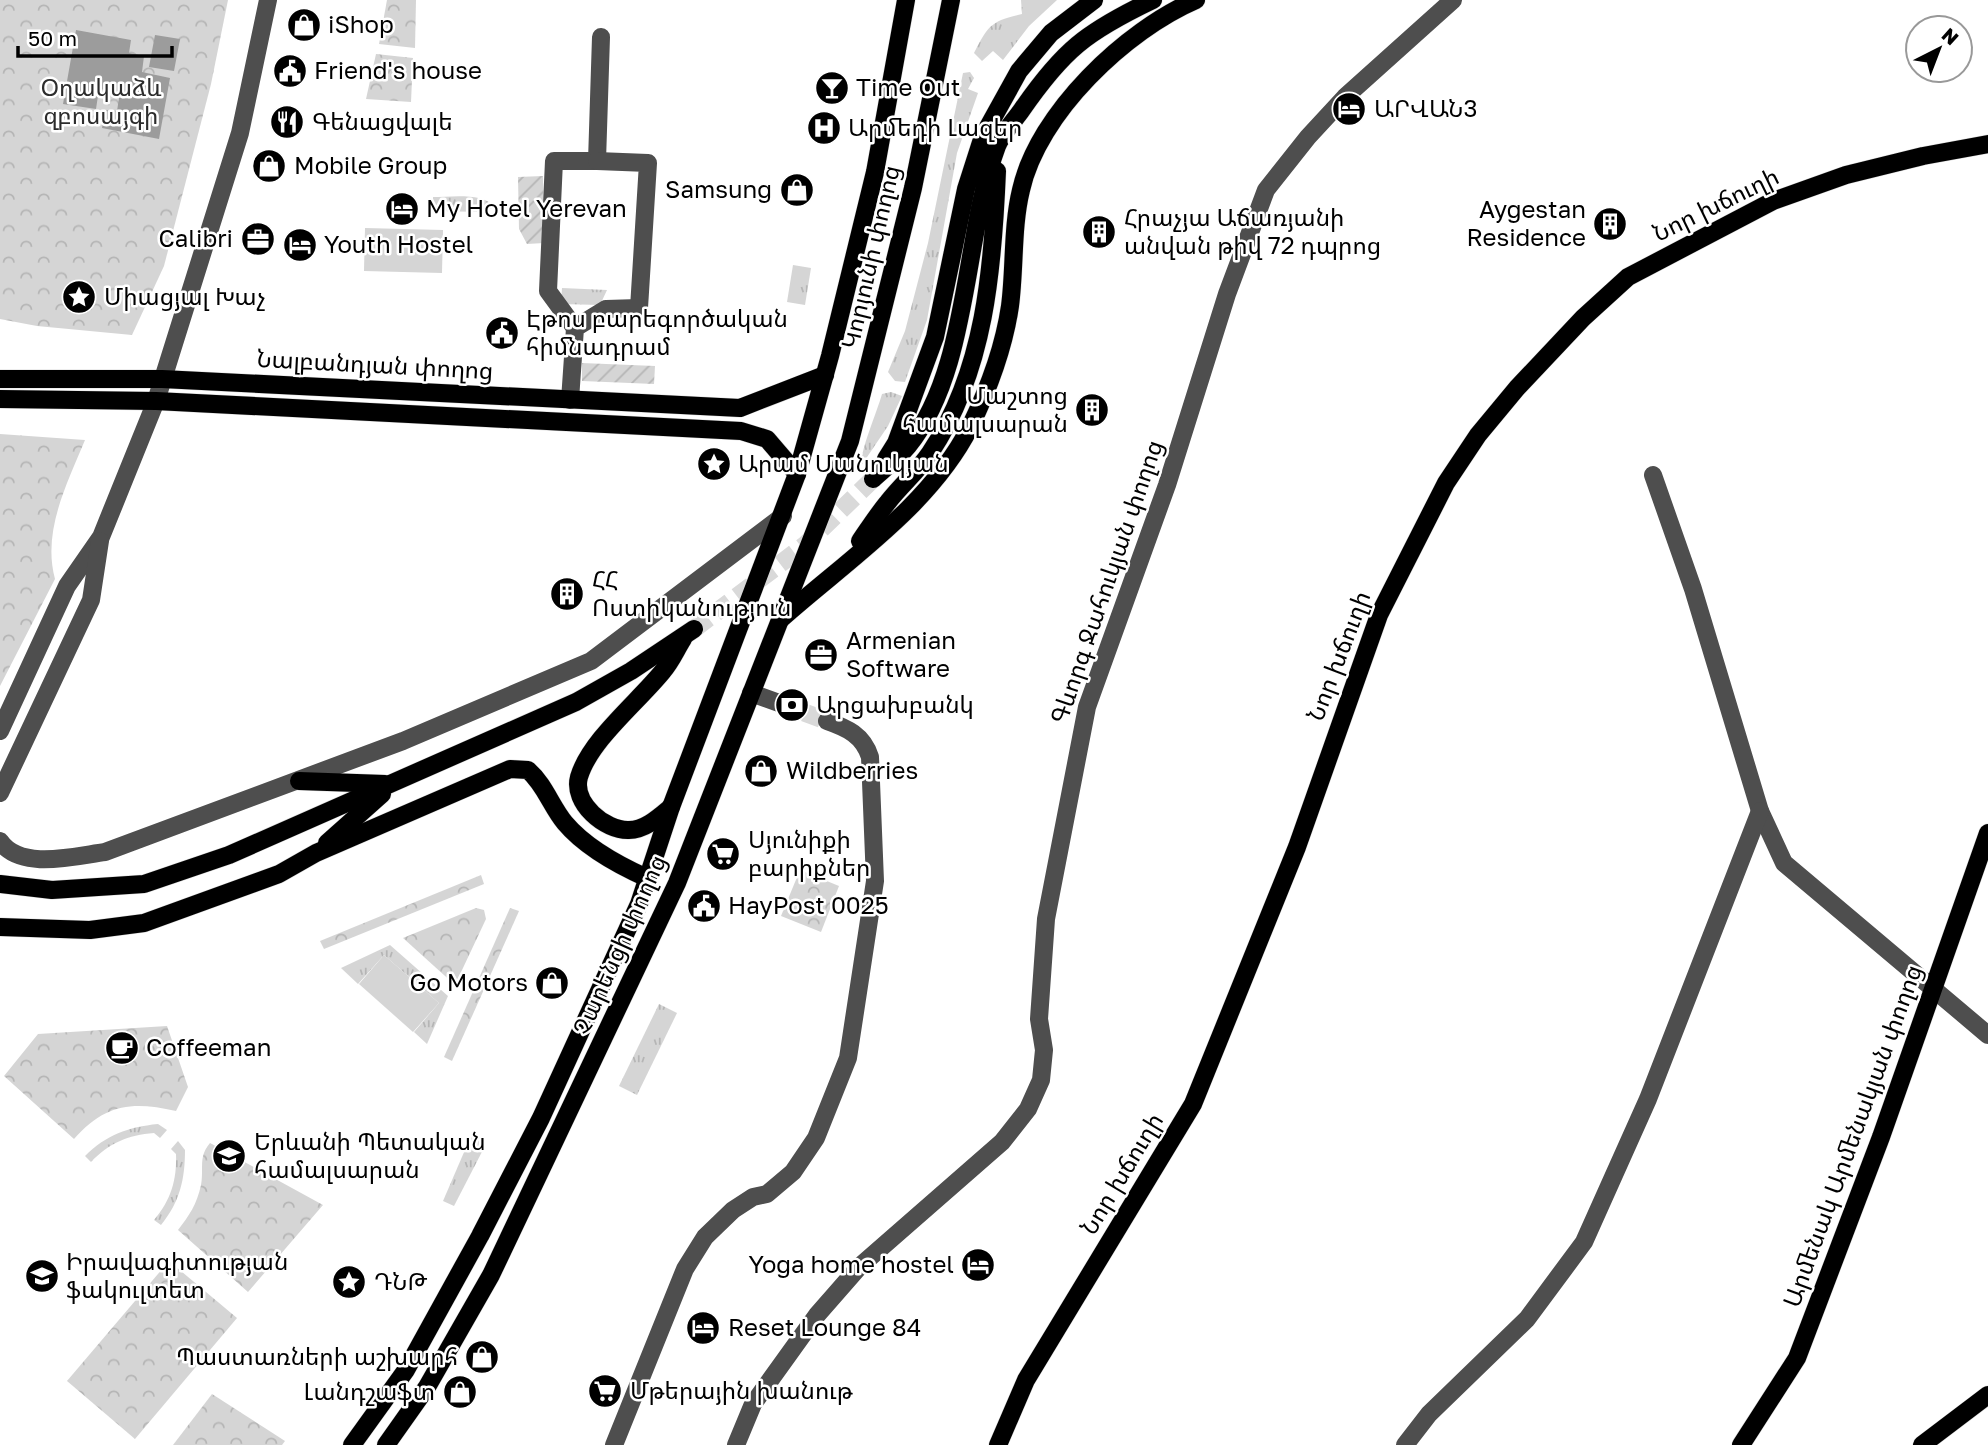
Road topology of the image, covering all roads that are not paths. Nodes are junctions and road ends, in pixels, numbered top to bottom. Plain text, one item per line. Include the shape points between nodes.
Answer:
1 (268, 0) edge
2 (907, 0) edge
3 (951, 0) edge
4 (1094, 0) edge
5 (1153, 0) edge
6 (1196, 0) edge
7 (1453, 0) edge
8 (601, 37) dead end
9 (998, 144) junction
10 (1988, 144) edge
11 (597, 161) junction
12 (575, 328) junction
13 (825, 375) junction
14 (0, 379) edge
15 (162, 379) junction
16 (0, 399) edge
17 (569, 400) junction
18 (156, 401) junction
19 (850, 441) joint
20 (797, 474) junction
21 (1653, 475) dead end
22 (783, 516) junction
23 (101, 537) junction
24 (846, 561) junction
25 (778, 621) junction
26 (751, 693) junction
27 (779, 702) tunnel mouth
28 (827, 720) tunnel mouth
29 (0, 732) edge
30 (299, 781) junction
31 (392, 784) junction
32 (0, 793) edge
33 (671, 807) junction
34 (1760, 811) junction
35 (1988, 833) edge
36 (0, 841) edge
37 (316, 853) junction
38 (647, 878) junction
39 (0, 884) edge
40 (0, 927) edge
41 (1935, 987) junction
42 (1988, 1035) edge
43 (1988, 1395) edge
44 (352, 1445) edge
45 (386, 1445) edge
46 (614, 1445) edge
47 (736, 1445) edge
48 (998, 1445) edge
49 (1405, 1445) edge
50 (1741, 1445) edge
51 (1922, 1445) edge

1 - 15 street via 240,133
2 - 13 main road, Կորյունի փողոց via 875,172
3 - 19 main road, Կորյունի փողոց via 913,188
4 - 9 main road via 1051,33 1019,71 989,124 966,188 936,337 896,443 873,479 908,447 940,384
5 - 9 main road via 1109,20 1069,49
6 - 24 main road via 1135,36 1109,59 1057,115 1041,140 1021,188 1009,308 997,359 971,425 932,485
7 - 47 street, Գևորգ Ջահուկյան փողոց via 1345,97 1266,190 1087,707 1046,919 1039,1020 1044,1050 1041,1080 1028,1109 1002,1142 859,1268 817,1315 753,1404
8 - 11 street
9 - 24 main road via 991,252 977,351 945,429
10 - 48 main road, Նոր խճուղի via 1846,175 1773,201 1628,277 1583,318 1478,435 1446,483 1379,615 1297,847 1193,1104 1026,1380
11 - 12 street via 554,161 548,291
11 - 12 street via 648,163 639,307 606,309
12 - 17 street
13 - 17 main road, Նալբանդյան փողոց via 740,408
13 - 20 main road, Կորյունի փողոց
14 - 15 main road, Նալբանդյան փողոց
15 - 17 main road, Նալբանդյան փողոց
15 - 18 street
16 - 18 main road, Նալբանդյան փողոց
18 - 20 main road, Նալբանդյան փողոց via 741,431 767,439
18 - 23 street
19 - 25 main road, Չարենցի փողոց
20 - 22 main road, Չարենցի փողոց
21 - 34 street via 1693,589
22 - 30 street via 591,661 484,709
22 - 33 main road, Չարենցի փողոց
23 - 29 street via 67,586
23 - 32 street via 91,600
24 - 25 main road
25 - 26 main road, Չարենցի փողոց
26 - 27 street
26 - 45 main road, Չարենցի փողոց via 677,883 536,1184 440,1364
28 - 46 street via 851,730 870,757 875,881 848,1058 816,1138 793,1172 768,1194 753,1196 733,1210 705,1237 685,1269
30 - 31 main road
30 - 36 street via 106,852 56,858 18,856
31 - 33 main road via 576,702 689,632 665,669 590,754 578,780 591,813 616,828 630,830 649,824
31 - 37 main road
31 - 39 main road via 229,855 144,884 52,890
33 - 38 main road, Չարենցի փողոց
34 - 41 street via 1784,863
34 - 49 street via 1648,1098 1584,1242 1527,1319 1429,1413
35 - 41 main road, Արմենակ Արմենակյան փողոց
37 - 38 main road via 510,769 528,770 566,824 621,866
37 - 40 main road via 279,874 144,923 90,930
38 - 44 main road, Չարենցի փողոց via 622,943 502,1193 406,1370
41 - 42 street
41 - 50 main road, Արմենակ Արմենակյան փողոց via 1797,1358
43 - 51 main road

